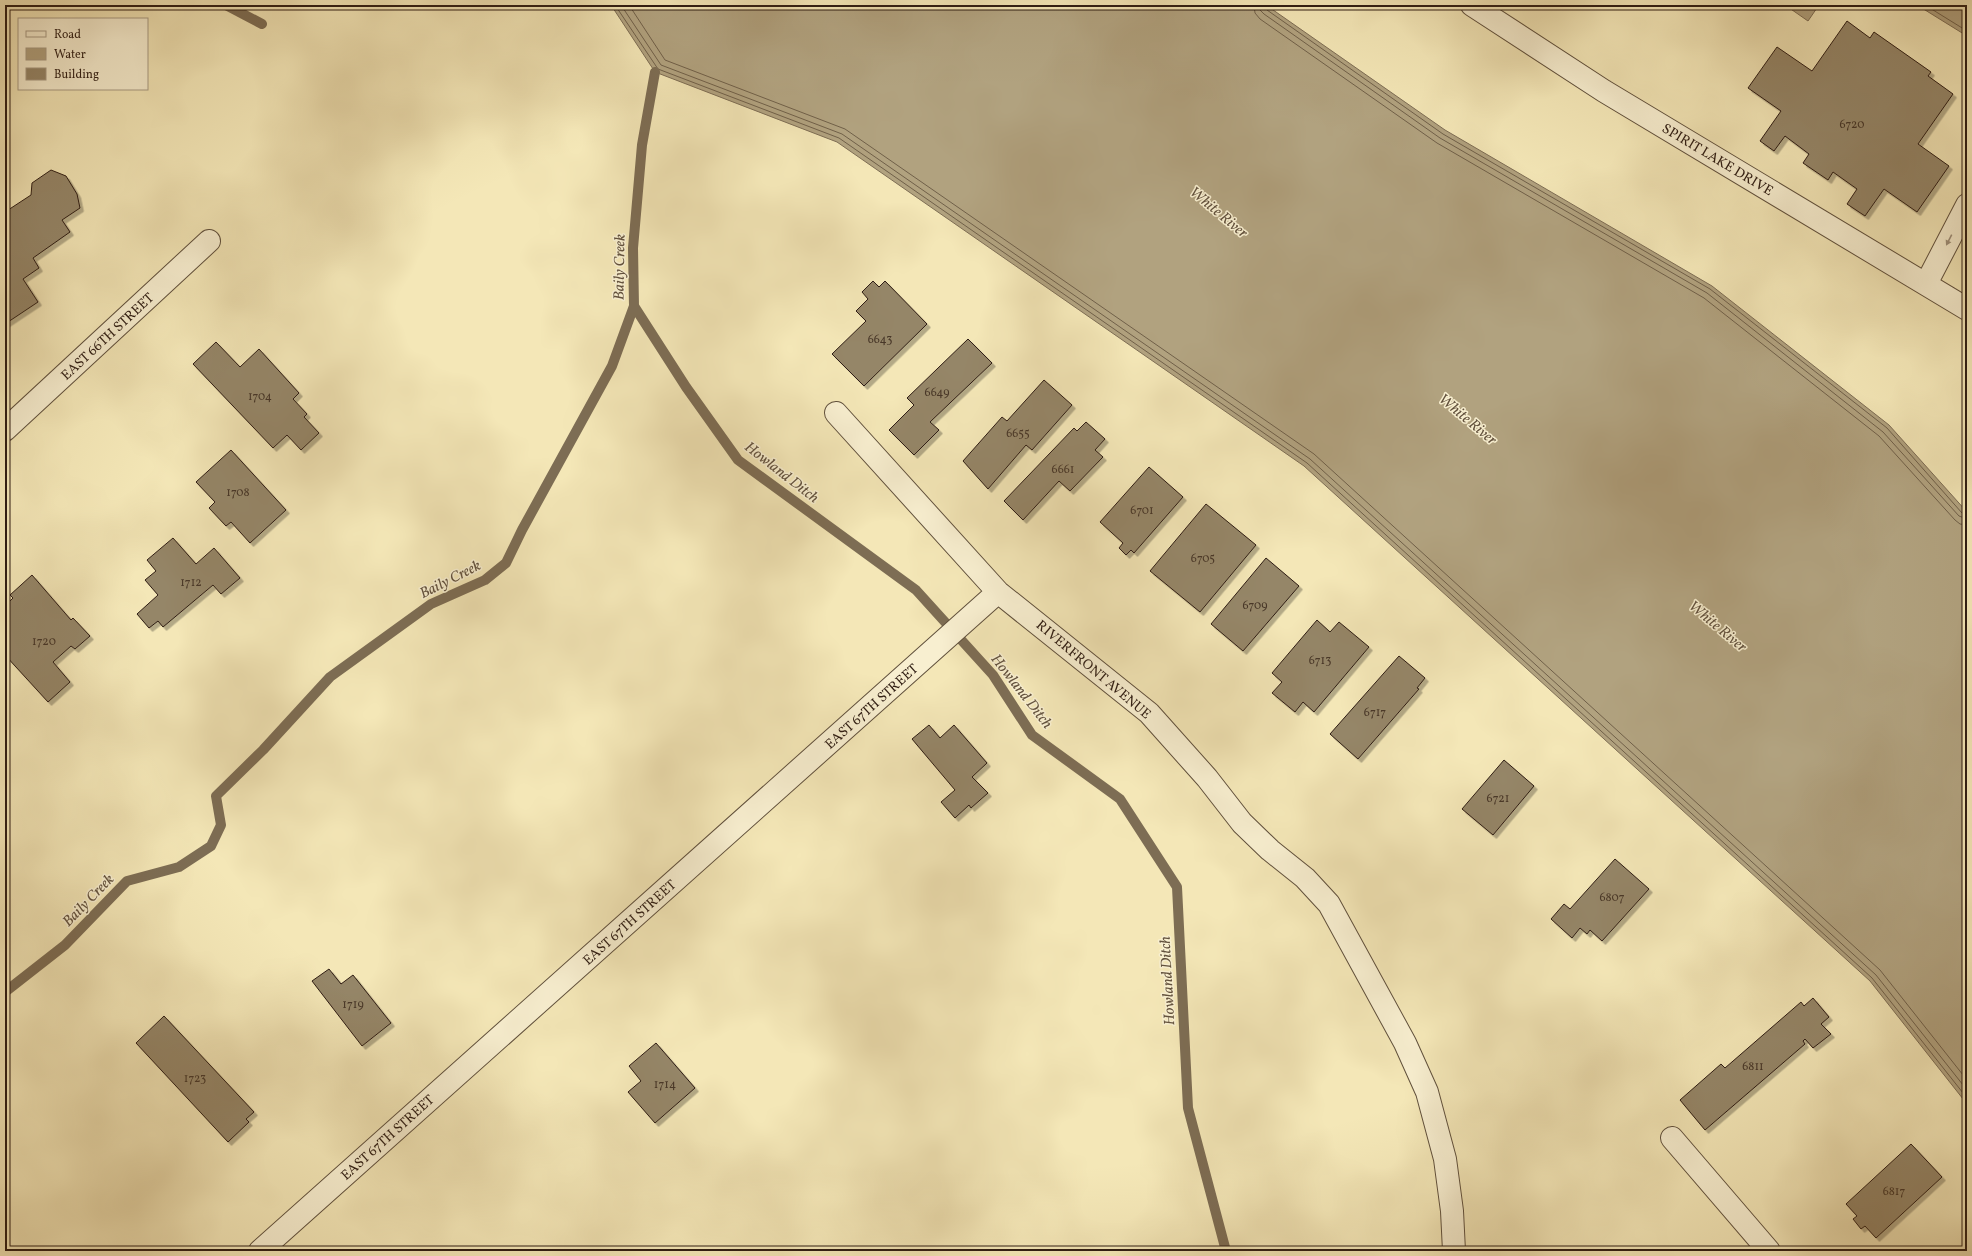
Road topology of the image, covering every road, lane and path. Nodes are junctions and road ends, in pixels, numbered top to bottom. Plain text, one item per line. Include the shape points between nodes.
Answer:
1 (1472, 5) edge
2 (1967, 205) edge
3 (209, 241) dead end
4 (1926, 284) junction
5 (1967, 309) edge
6 (836, 413) dead end
7 (5, 430) edge
8 (998, 592) junction
9 (1672, 1138) dead end
10 (265, 1249) edge
11 (1454, 1251) edge
12 (1769, 1251) edge

1 - 4 street, SPIRIT LAKE DRIVE via 1604,91
2 -> 4 street
3 - 7 street, EAST 66TH STREET
4 - 5 street, SPIRIT LAKE DRIVE
6 - 8 street, RIVERFRONT AVENUE
8 - 10 street, EAST 67TH STREET
8 - 11 street, RIVERFRONT AVENUE via 1116,685 1158,722 1242,823 1314,887 1329,904 1405,1043 1427,1092 1445,1159
9 - 12 street

